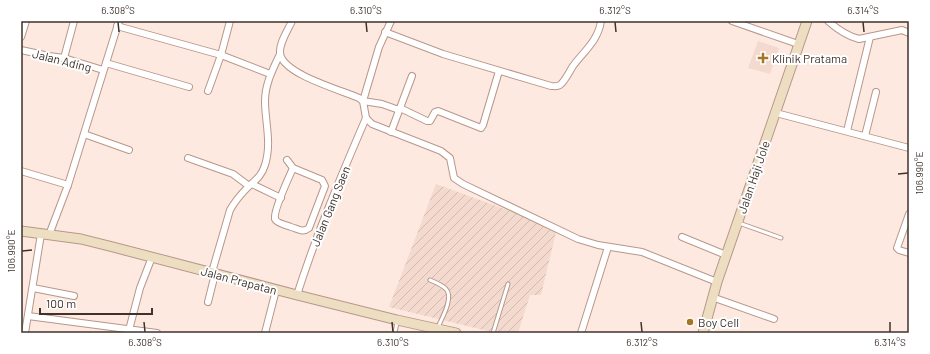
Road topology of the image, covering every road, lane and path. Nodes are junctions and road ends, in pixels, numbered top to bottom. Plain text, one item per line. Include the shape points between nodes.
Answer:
1 (74, 21) edge
2 (230, 21) edge
3 (292, 21) edge
4 (391, 21) edge
5 (601, 21) edge
6 (732, 21) edge
7 (807, 21) edge
8 (828, 21) edge
9 (118, 23) edge
10 (24, 24) edge
11 (385, 32) junction
12 (909, 33) edge
13 (21, 37) edge
14 (870, 37) junction
15 (798, 44) junction
16 (21, 50) edge
17 (280, 54) junction
18 (221, 55) junction
19 (64, 58) junction
20 (106, 63) junction
21 (104, 70) junction
22 (499, 71) junction
23 (270, 74) junction
24 (412, 76) dead end
25 (189, 87) dead end
26 (208, 91) dead end
27 (876, 92) dead end
28 (363, 101) junction
29 (400, 109) junction
30 (776, 113) junction
31 (366, 118) junction
32 (847, 131) junction
33 (391, 132) junction
34 (84, 134) junction
35 (865, 136) junction
36 (909, 148) edge
37 (129, 150) dead end
38 (188, 158) dead end
39 (287, 160) dead end
40 (293, 168) junction
41 (21, 171) edge
42 (68, 185) junction
43 (251, 185) junction
44 (281, 198) junction
45 (909, 214) edge
46 (737, 223) junction
47 (21, 231) edge
48 (45, 235) junction
49 (682, 237) dead end
50 (781, 238) dead end
51 (608, 247) junction
52 (909, 253) edge
53 (726, 255) junction
54 (152, 257) junction
55 (214, 273) junction
56 (430, 280) dead end
57 (717, 282) junction
58 (508, 284) dead end
59 (33, 288) junction
60 (276, 290) junction
61 (297, 295) junction
62 (74, 296) dead end
63 (712, 297) junction
64 (208, 302) dead end
65 (774, 319) dead end
66 (25, 320) edge
67 (397, 320) junction
68 (437, 329) junction
69 (129, 330) junction
70 (25, 333) edge
71 (157, 333) edge
72 (265, 333) edge
73 (395, 333) edge
74 (456, 333) edge
75 (493, 333) edge
76 (581, 333) edge
77 (703, 333) edge

1 - 19 street
2 - 18 street
3 - 17 street via 280,48
4 - 11 street
5 - 22 street via 594,42 557,86
6 - 15 street
7 - 15 main road, Jalan Haji Jole
8 - 14 street via 852,38
9 - 18 street
9 - 20 street
10 - 13 street
11 - 22 street via 443,54
11 - 28 street
12 - 14 street via 902,30
14 - 32 street
15 - 30 main road, Jalan Haji Jole
16 - 19 street, Jalan Ading
17 - 23 street
17 - 28 street via 288,66 296,71
18 - 23 street
18 - 26 street
19 - 21 street, Jalan Ading
20 - 21 street
20 - 25 street
21 - 34 street
22 - 29 street via 481,128 438,111 430,121 427,121
23 - 43 street via 265,100 268,151 262,174
24 - 29 street
27 - 35 street
28 - 29 street
28 - 31 street
29 - 33 street
30 - 32 street
30 - 46 main road, Jalan Haji Jole
31 - 33 street via 372,124
31 - 61 street, Jalan Gang Saen via 326,212
32 - 35 street
33 - 51 street via 441,151 450,158 454,178 463,184 578,239
34 - 37 street
34 - 42 street
35 - 36 street
38 - 43 street via 233,174
39 - 40 street
40 - 44 street
40 - 44 street via 322,180 325,186 309,228 302,231 275,219
41 - 42 street
42 - 48 street
43 - 44 street
43 - 55 street via 230,210
45 - 52 street via 898,248
46 - 50 lane
46 - 53 main road, Jalan Haji Jole
47 - 48 main road, Jalan Prapatan
48 - 54 main road, Jalan Prapatan via 80,239
48 - 59 street
49 - 53 street
51 - 57 street via 642,252
51 - 76 street
53 - 57 main road, Jalan Haji Jole
54 - 55 main road, Jalan Prapatan
54 - 69 street via 140,288
55 - 60 main road, Jalan Prapatan
55 - 64 street
56 - 68 lane via 448,290 450,295
57 - 63 main road, Jalan Haji Jole
58 - 75 lane
59 - 62 street
59 - 66 street
60 - 61 main road, Jalan Prapatan
60 - 72 street
61 - 67 main road, Jalan Prapatan
63 - 65 street
63 - 77 main road, Jalan Haji Jole
66 - 69 street
66 - 70 street
67 - 68 main road, Jalan Prapatan
67 - 73 lane
68 - 74 main road, Jalan Prapatan
69 - 71 street

